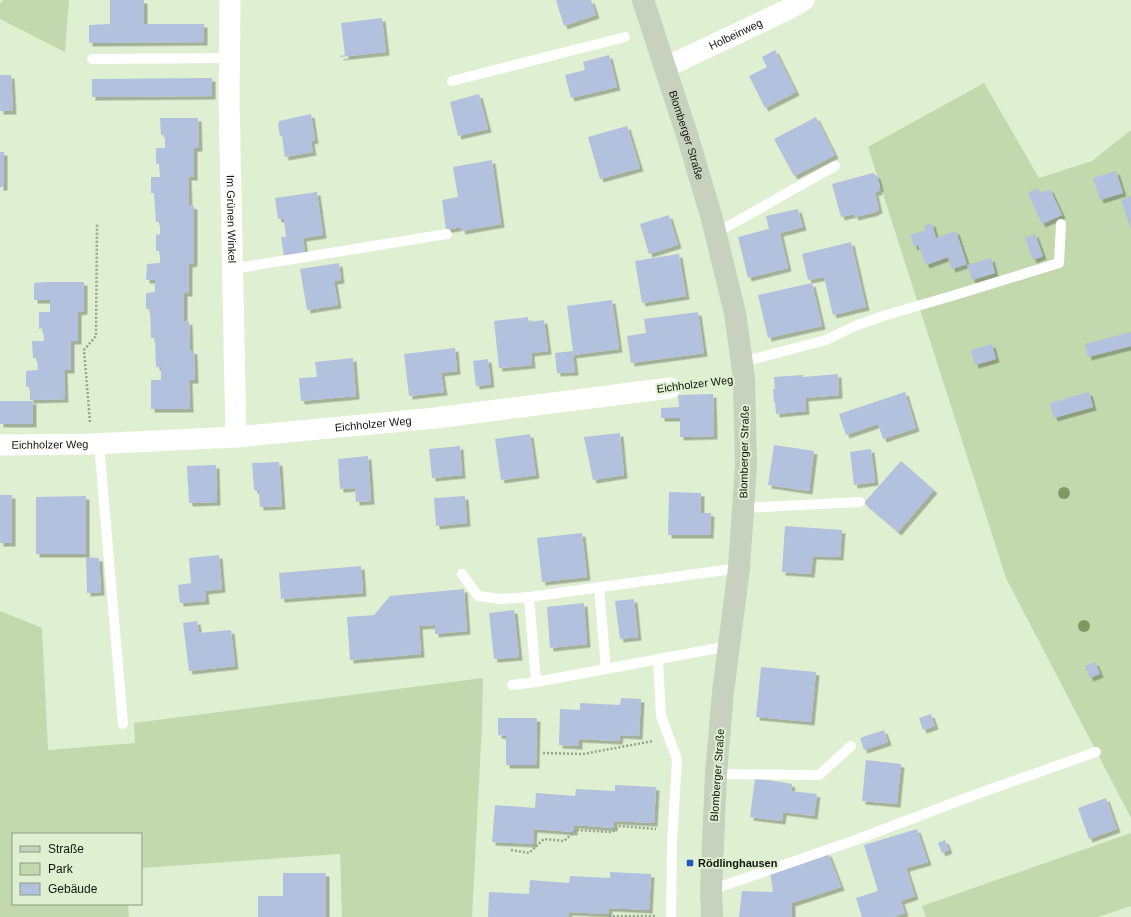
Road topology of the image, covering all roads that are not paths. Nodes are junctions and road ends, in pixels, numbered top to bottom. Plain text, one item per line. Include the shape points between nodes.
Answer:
1 (230, 0) edge
2 (643, 0) edge
3 (804, 0) edge
4 (625, 37) dead end
5 (230, 58) junction
6 (92, 59) dead end
7 (666, 67) junction
8 (452, 81) dead end
9 (835, 166) dead end
10 (1061, 224) dead end
11 (716, 233) junction
12 (447, 234) dead end
13 (232, 269) junction
14 (743, 370) junction
15 (670, 388) road end
16 (236, 437) junction
17 (96, 444) junction
18 (0, 445) edge
19 (860, 502) dead end
20 (743, 508) junction
21 (739, 568) junction
22 (462, 574) dead end
23 (599, 587) junction
24 (529, 597) junction
25 (729, 646) junction
26 (658, 660) junction
27 (606, 669) junction
28 (536, 682) junction
29 (512, 685) dead end
30 (123, 724) dead end
31 (851, 746) dead end
32 (1096, 752) dead end
33 (716, 774) junction
34 (711, 890) junction
35 (671, 916) edge
36 (712, 917) edge

1 - 5 street, Im Grünen Winkel
2 - 7 street, Blomberger Straße
3 - 7 street, Holbeinweg
4 - 8 lane
5 - 6 lane
5 - 13 street, Im Grünen Winkel
7 - 11 street, Blomberger Straße
9 - 11 lane
10 - 14 lane via 1060,263 883,316
11 - 14 street, Blomberger Straße via 735,313
12 - 13 lane
13 - 16 street, Im Grünen Winkel
14 - 20 street, Blomberger Straße via 746,465
15 - 16 street, Eichholzer Weg via 435,418
16 - 17 street, Eichholzer Weg
17 - 18 street, Eichholzer Weg
17 - 30 lane
19 - 20 lane
20 - 21 street, Blomberger Straße
21 - 23 lane
21 - 25 street, Blomberger Straße
22 - 24 lane via 478,596 501,599
23 - 24 lane
23 - 27 lane
24 - 28 lane
25 - 26 lane
25 - 33 street, Blomberger Straße
26 - 27 lane
26 - 35 lane via 660,716 677,759
27 - 28 lane
28 - 29 lane
31 - 33 lane via 819,775
32 - 34 lane
33 - 34 street, Blomberger Straße
34 - 36 street, Blomberger Straße

